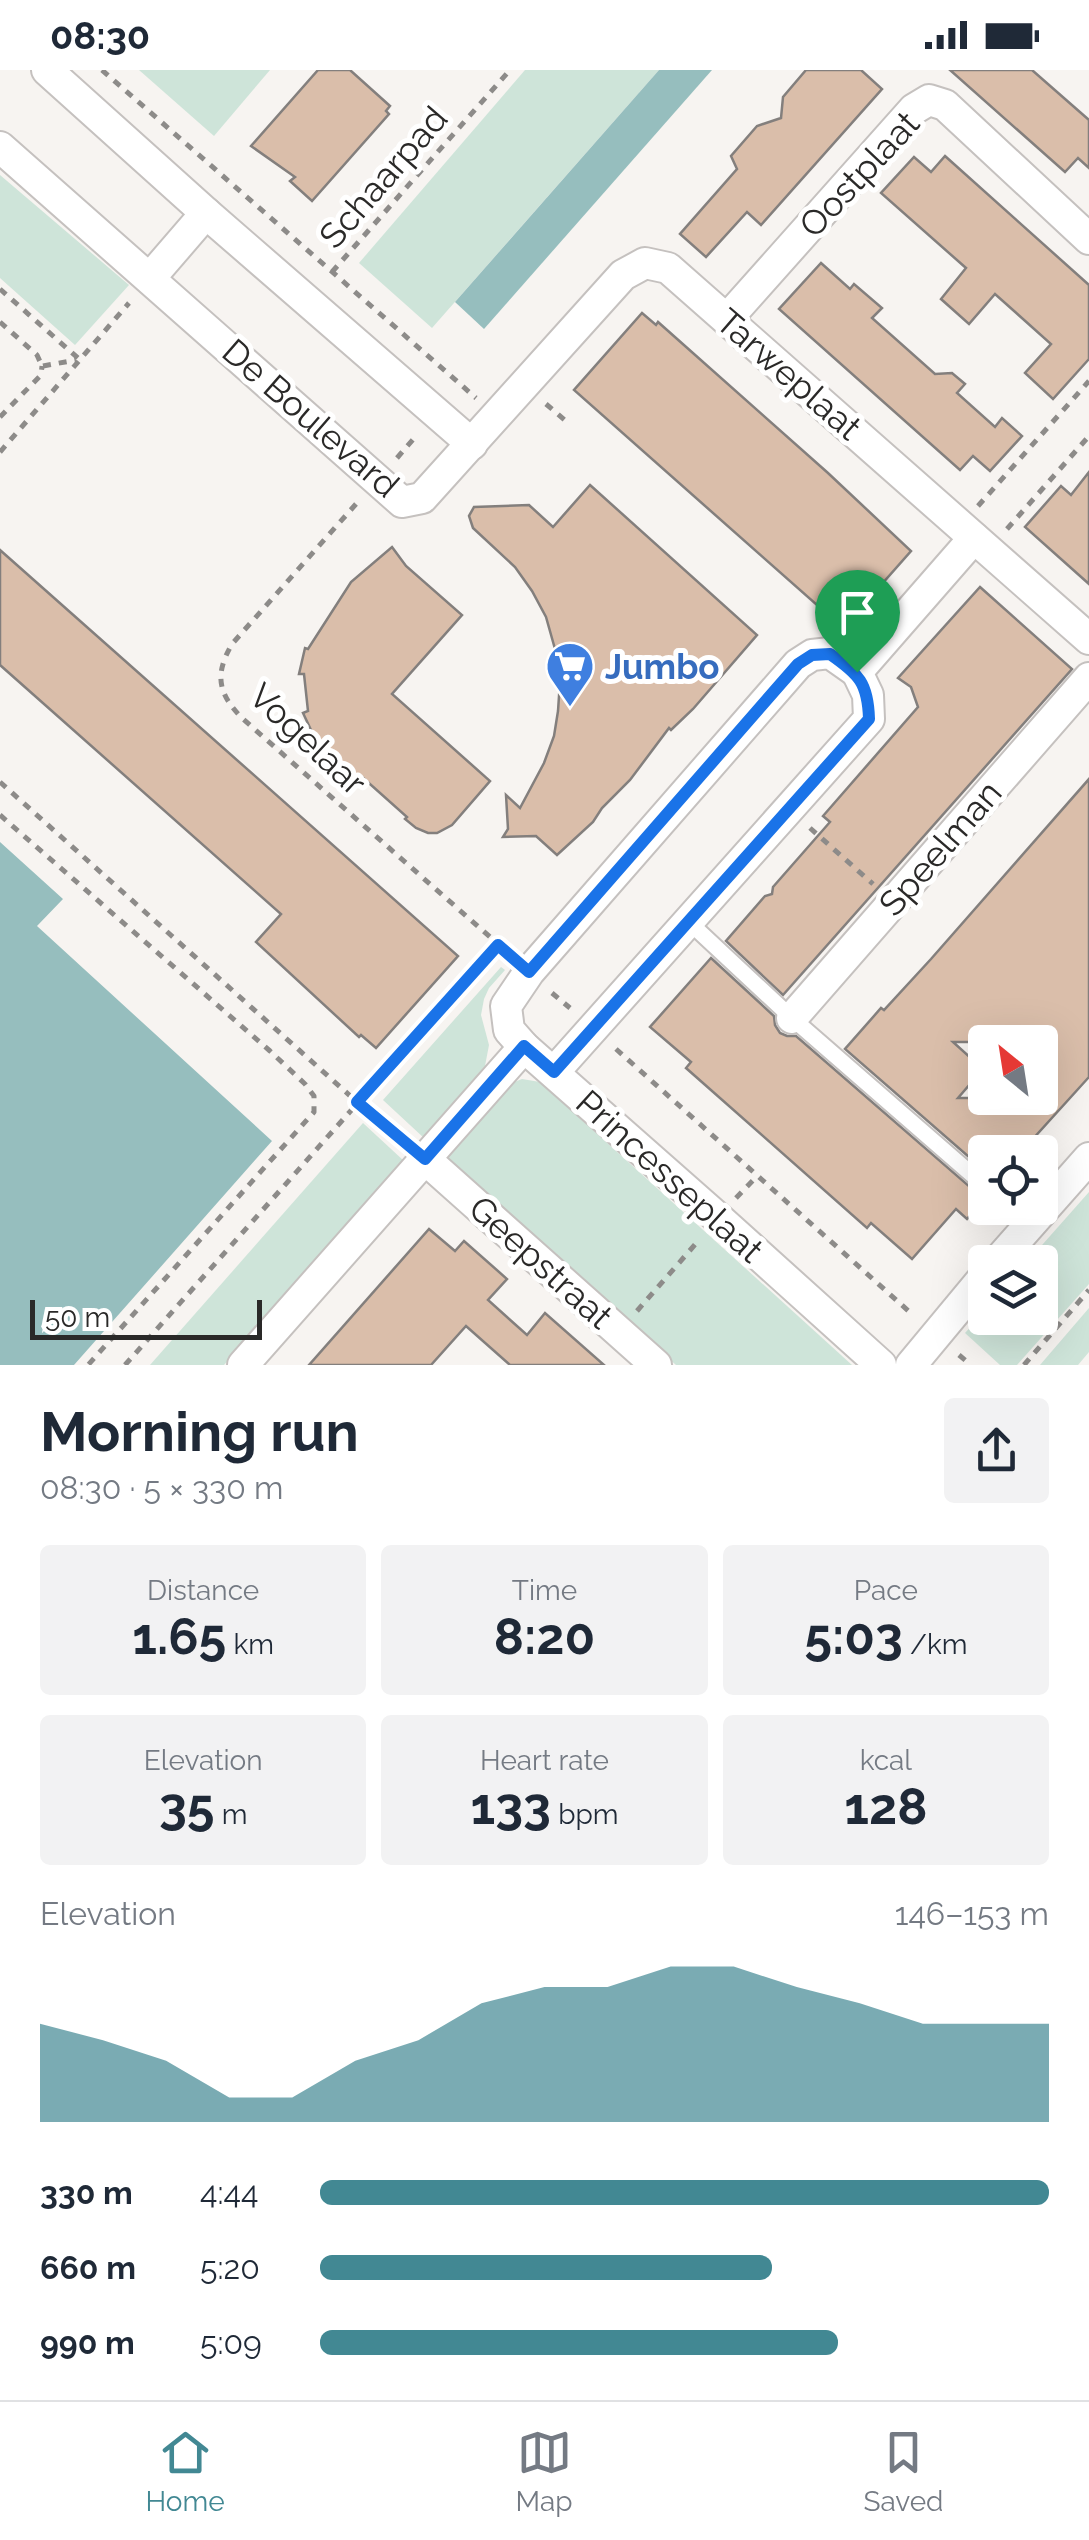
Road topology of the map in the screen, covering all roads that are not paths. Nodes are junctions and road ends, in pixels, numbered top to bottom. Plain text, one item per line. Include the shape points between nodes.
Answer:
1 (47, 70) edge
2 (0, 148) edge
3 (206, 214) junction
4 (1089, 239) edge
5 (150, 278) junction
6 (728, 318) junction
7 (496, 417) joint
8 (472, 444) junction
9 (974, 538) junction
10 (1089, 639) edge
11 (857, 672) junction
12 (1089, 678) edge
13 (689, 922) junction
14 (792, 1018) junction
15 (524, 1046) junction
16 (554, 1072) junction
17 (1089, 1158) edge
18 (425, 1159) junction
19 (968, 1171) edge
20 (1058, 1184) edge
21 (968, 1296) edge
22 (244, 1365) edge
23 (656, 1365) edge
24 (881, 1365) edge
25 (911, 1365) edge

1 - 3 street
2 - 5 street, De Boulevard
3 - 5 street
3 - 8 street
4 - 6 street, Oostplaat via 945,105 929,100
5 - 8 street, De Boulevard via 369,490 402,502 422,498
6 - 7 street, Tarweplaat via 668,268 644,263 624,276
6 - 9 street, Tarweplaat
7 - 8 street, De Boulevard
9 - 10 street, Tarweplaat
9 - 11 street
11 - 13 street via 869,719
11 - 15 street, Princesseplaat via 830,654 798,664 529,972 506,1006 509,1030
12 - 14 street, Speelman
13 - 14 lane
13 - 16 street
14 - 19 lane
15 - 16 street, Princesseplaat
15 - 18 street
16 - 24 street, Princesseplaat
17 - 20 street
18 - 22 street
18 - 23 street, Geepstraat
21 - 25 street

